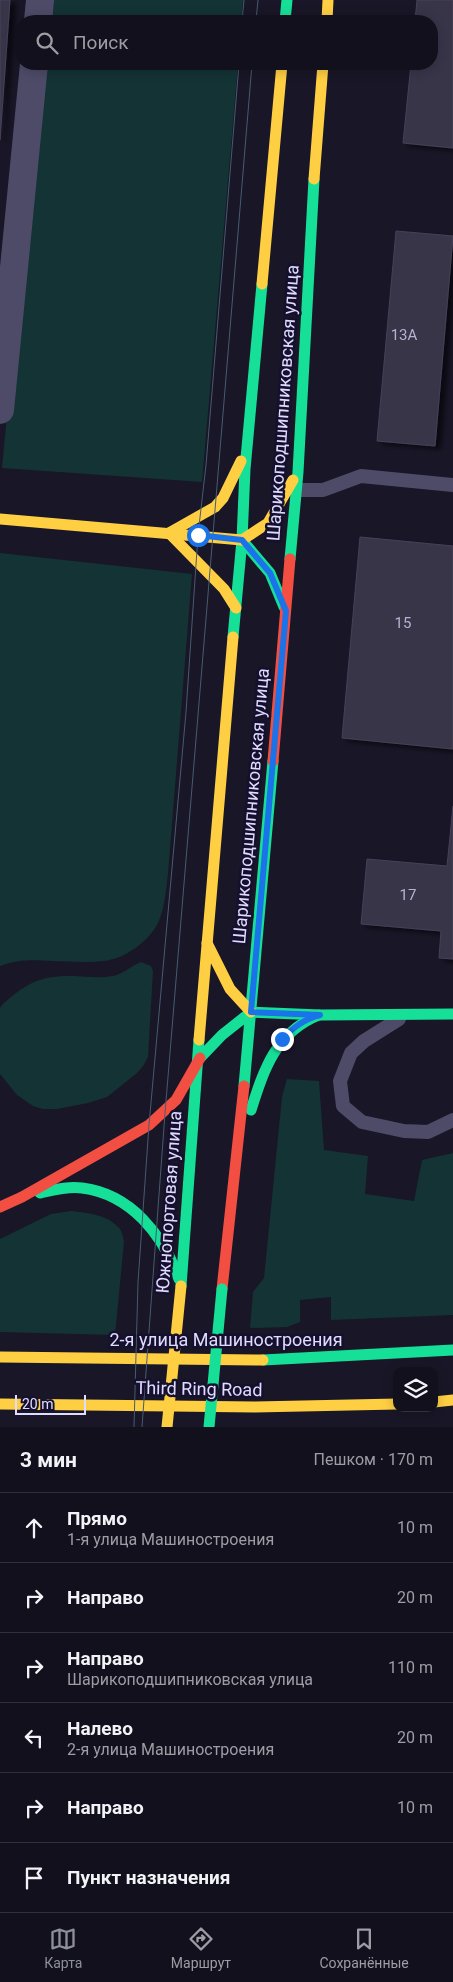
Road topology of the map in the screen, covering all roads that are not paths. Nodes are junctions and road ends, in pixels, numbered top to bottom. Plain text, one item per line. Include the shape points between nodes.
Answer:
1 (40, 0) edge
2 (287, 0) edge
3 (328, 0) edge
4 (39, 15) edge
5 (286, 15) edge
6 (327, 15) edge
7 (33, 70) edge
8 (281, 70) edge
9 (323, 70) edge
10 (0, 410) edge
11 (247, 447) junction
12 (298, 472) junction
13 (453, 485) edge
14 (296, 490) junction
15 (0, 519) edge
16 (169, 533) junction
17 (242, 540) junction
18 (236, 608) junction
19 (286, 611) junction
20 (207, 942) junction
21 (203, 979) joint
22 (251, 1012) junction
23 (408, 1014) junction
24 (453, 1014) edge
25 (320, 1015) junction
26 (196, 1063) junction
27 (453, 1120) edge
28 (237, 1157) junction
29 (22, 1197) junction
30 (0, 1207) edge
31 (180, 1286) junction
32 (453, 1350) edge
33 (0, 1353) edge
34 (0, 1357) edge
35 (21, 1357) junction
36 (453, 1400) edge
37 (438, 1402) edge
38 (0, 1404) edge
39 (393, 1404) edge
40 (167, 1427) edge
41 (209, 1427) edge

1 - 4 street
2 - 5 main road
3 - 6 main road
7 - 10 street
8 - 11 main road, Шарикоподшипниковская улица
9 - 12 main road, Шарикоподшипниковская улица via 312,198
11 - 16 main road via 224,498 216,507
11 - 17 main road, Шарикоподшипниковская улица
12 - 14 main road, Шарикоподшипниковская улица
12 - 17 main road via 268,523
13 - 14 lane via 361,476 323,490
14 - 19 main road, Шарикоподшипниковская улица
15 - 16 main road
16 - 17 main road
16 - 18 main road via 220,584
17 - 18 main road, Шарикоподшипниковская улица
17 - 19 main road via 270,573
18 - 20 main road, Шарикоподшипниковская улица
19 - 22 main road, Шарикоподшипниковская улица
20 - 21 main road, Шарикоподшипниковская улица
20 - 22 main road via 227,987
21 - 26 main road, Южнопортовая улица
22 - 25 main road
22 - 26 main road via 222,1033
22 - 28 main road
23 - 24 main road
23 - 25 main road
23 - 27 lane via 364,1041 351,1053 340,1082 343,1106 362,1122 404,1131 428,1132
25 - 28 main road via 294,1027 278,1045 255,1097
26 - 29 main road via 177,1097 149,1126
26 - 31 main road, Южнопортовая улица
28 - 41 main road, bridge
29 - 30 main road
29 - 31 main road via 82,1188 119,1201 142,1219 170,1254
31 - 40 main road, Южнопортовая улица, bridge
32 - 35 main road, 2-я улица Машиностроения via 241,1361
33 - 35 main road
34 - 35 main road, 2-я улица Машиностроения
36 - 37 main road
38 - 39 main road, Third Ring Road via 245,1407

